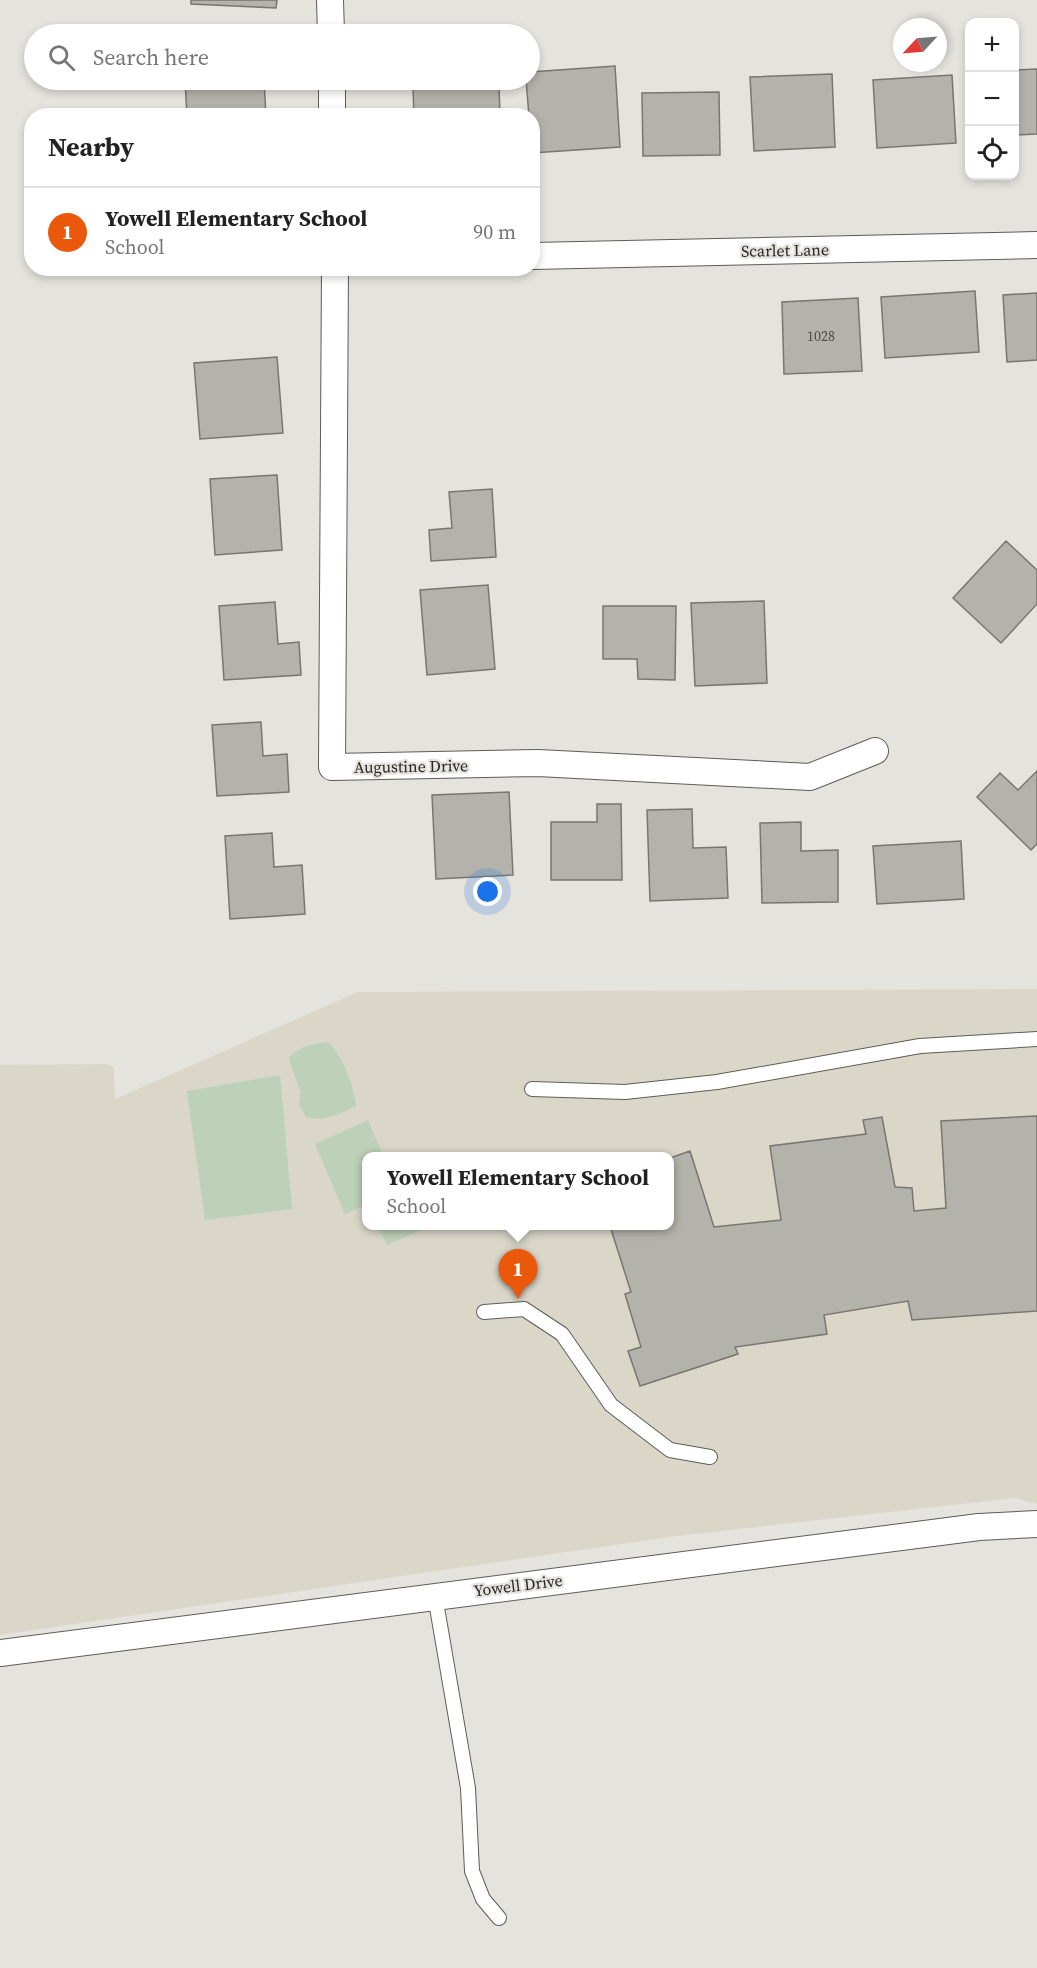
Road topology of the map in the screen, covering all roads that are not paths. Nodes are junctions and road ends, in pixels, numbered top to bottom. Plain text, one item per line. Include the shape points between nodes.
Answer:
1 (330, 0) edge
2 (331, 24) edge
3 (332, 90) edge
4 (332, 108) edge
5 (1037, 245) edge
6 (540, 256) edge
7 (335, 276) edge
8 (875, 751) dead end
9 (1037, 1039) edge
10 (532, 1089) dead end
11 (484, 1312) dead end
12 (710, 1457) dead end
13 (1037, 1524) edge
14 (435, 1596) junction
15 (0, 1653) edge
16 (499, 1918) dead end

1 - 2 street
3 - 4 street
5 - 6 street, Scarlet Lane
7 - 8 street, Augustine Drive via 332,767 538,764 810,777
9 - 10 lane via 920,1046 717,1082 625,1092
11 - 12 lane via 524,1309 561,1334 611,1404 670,1449
13 - 14 street, Yowell Drive via 979,1527
14 - 15 street, Yowell Drive
14 - 16 lane via 468,1788 472,1871 483,1899

